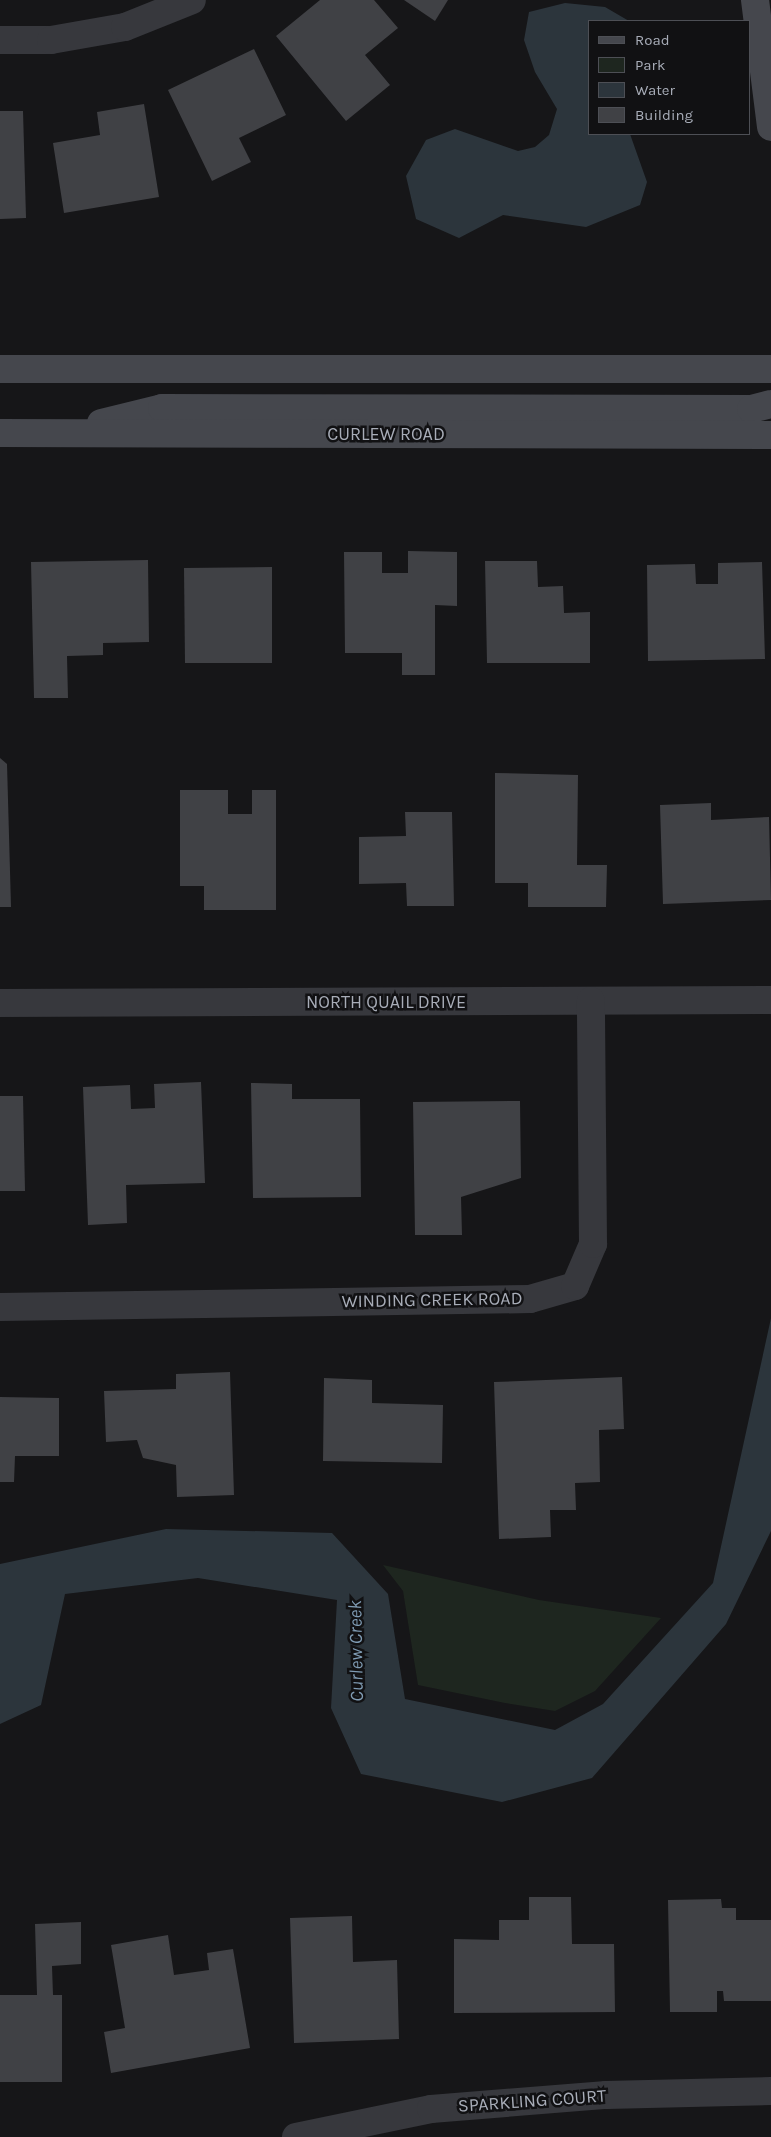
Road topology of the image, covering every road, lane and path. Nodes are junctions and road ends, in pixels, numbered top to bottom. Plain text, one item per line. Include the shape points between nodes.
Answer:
1 (192, 0) edge
2 (755, 0) edge
3 (0, 40) edge
4 (771, 127) edge
5 (0, 369) edge
6 (766, 372) edge
7 (771, 404) edge
8 (0, 433) edge
9 (58, 433) junction
10 (771, 435) edge
11 (771, 1000) edge
12 (591, 1001) junction
13 (0, 1003) edge
14 (0, 1307) edge
15 (771, 2091) edge
16 (296, 2137) edge

1 - 3 street via 125,27 51,40
2 - 4 main road
5 - 6 main road
7 - 9 main road via 751,409 162,408
8 - 9 main road, CURLEW ROAD
9 - 10 main road, CURLEW ROAD
11 - 12 street, NORTH QUAIL DRIVE
12 - 13 street, NORTH QUAIL DRIVE
12 - 14 street, WINDING CREEK ROAD via 593,1244 575,1286 530,1299
15 - 16 street, SPARKLING COURT via 606,2095 431,2109

